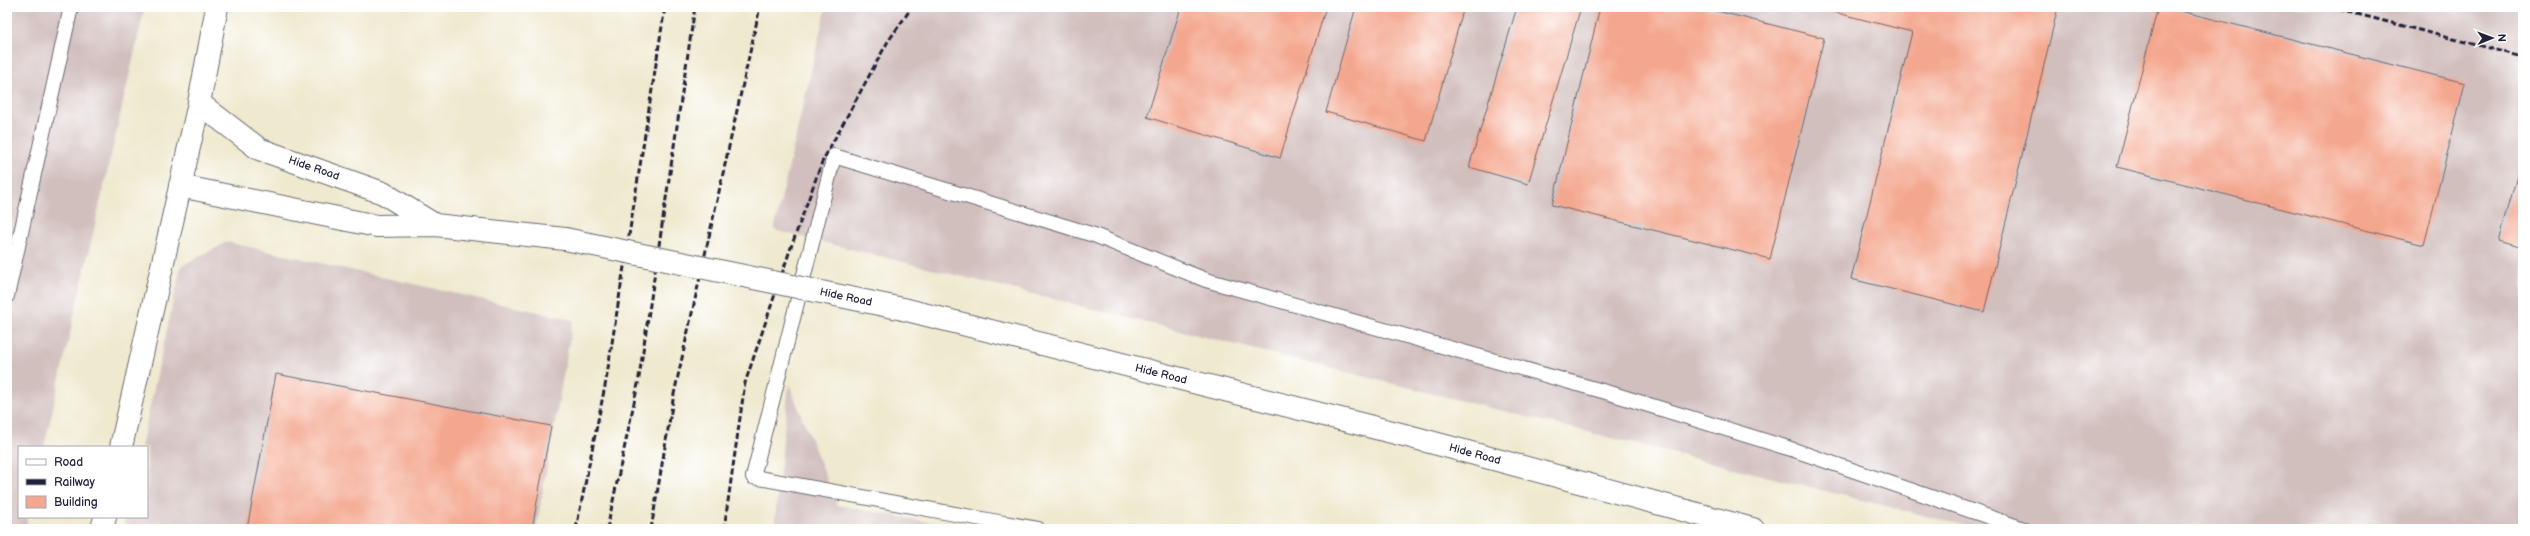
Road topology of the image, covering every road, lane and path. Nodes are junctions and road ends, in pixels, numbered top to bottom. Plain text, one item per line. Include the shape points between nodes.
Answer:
1 (71, 7) edge
2 (217, 7) edge
3 (199, 103) junction
4 (180, 186) junction
5 (435, 225) junction
6 (7, 296) edge
7 (121, 446) edge
8 (105, 518) edge
9 (1007, 526) edge
10 (102, 529) edge
11 (1038, 529) edge
12 (1753, 529) edge
13 (2024, 529) edge

1 - 6 lane
2 - 3 street
3 - 4 street
3 - 5 street, Hide Road via 259,149 383,193
4 - 5 street, Hide Road via 377,226
4 - 7 street
5 - 12 street, Hide Road, bridge via 565,239 903,309 1400,434
8 - 10 street
9 - 11 lane
9 - 13 lane via 753,477 834,156 1094,235 1206,280 1613,394 1780,445

